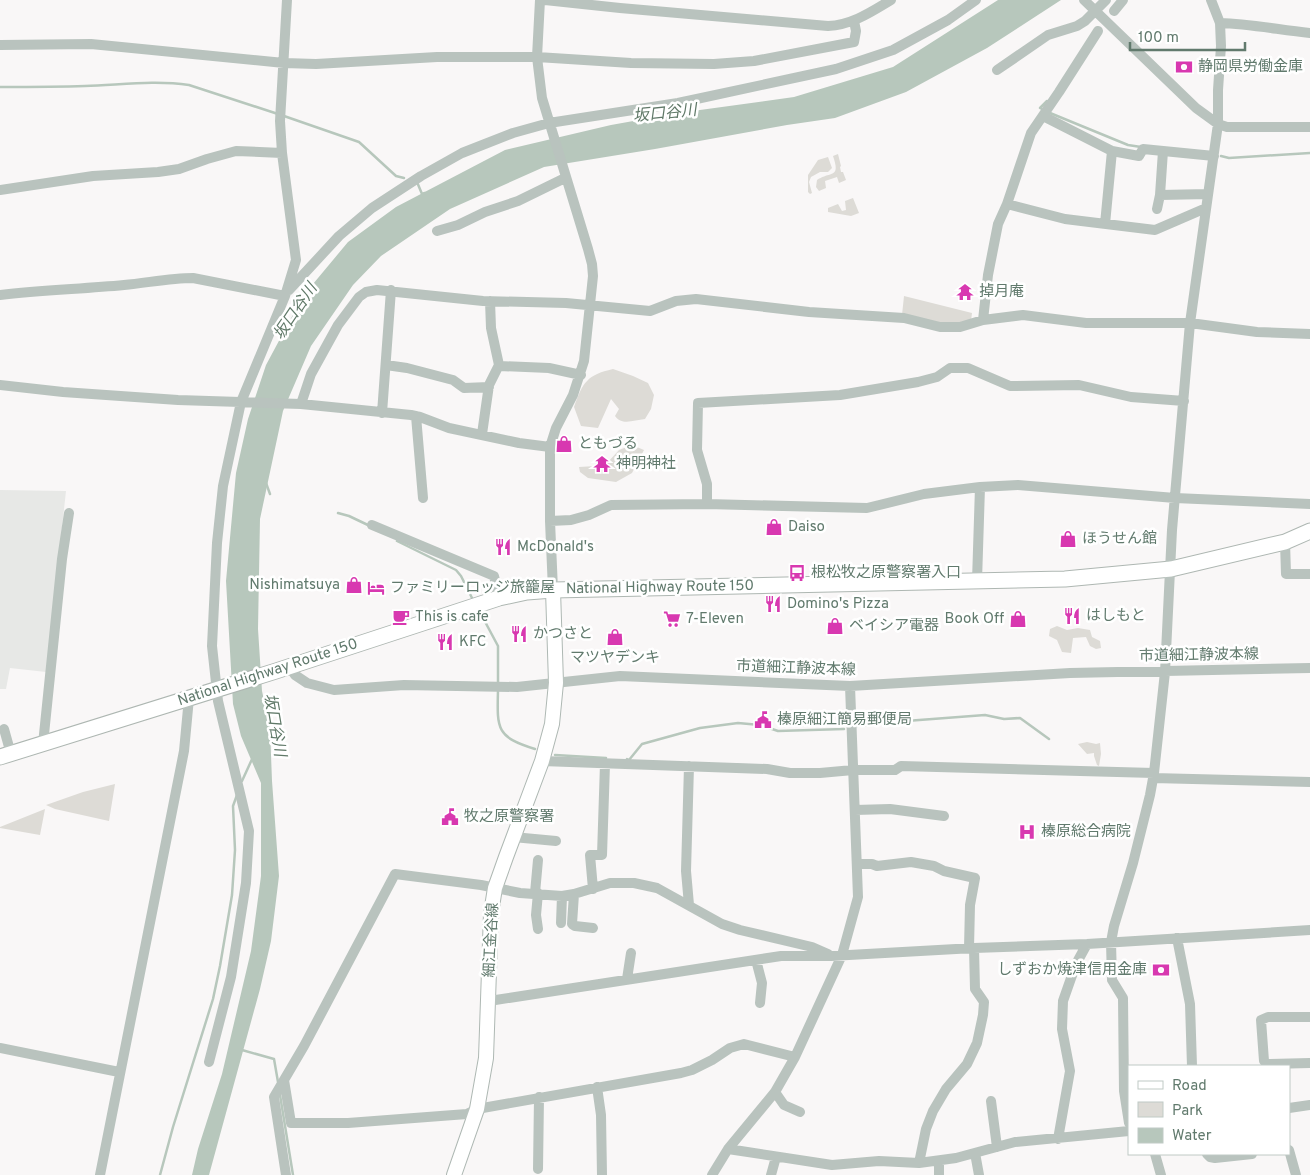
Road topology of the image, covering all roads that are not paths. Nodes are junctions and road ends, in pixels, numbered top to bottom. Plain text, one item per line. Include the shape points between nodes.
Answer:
1 (287, 0) edge
2 (540, 0) edge
3 (545, 0) edge
4 (891, 0) edge
5 (976, 0) edge
6 (1084, 0) edge
7 (1106, 0) edge
8 (1123, 0) edge
9 (1211, 0) edge
10 (1095, 11) junction
11 (1114, 11) dead end
12 (854, 21) junction
13 (1220, 23) junction
14 (1098, 31) dead end
15 (1310, 33) edge
16 (0, 45) edge
17 (537, 57) junction
18 (284, 63) junction
19 (1001, 66) dead end
20 (1042, 116) junction
21 (549, 123) junction
22 (1218, 124) junction
23 (1310, 127) edge
24 (1112, 151) junction
25 (1164, 151) junction
26 (282, 153) junction
27 (1214, 156) junction
28 (565, 176) junction
29 (0, 190) edge
30 (1208, 194) junction
31 (1160, 195) junction
32 (1007, 204) junction
33 (1206, 208) junction
34 (1157, 209) dead end
35 (1105, 224) junction
36 (437, 231) dead end
37 (391, 290) junction
38 (0, 295) edge
39 (285, 296) junction
40 (490, 301) junction
41 (589, 305) junction
42 (983, 320) junction
43 (1190, 323) junction
44 (1310, 334) edge
45 (386, 365) junction
46 (499, 366) junction
47 (581, 375) junction
48 (0, 385) edge
49 (489, 387) junction
50 (1184, 401) junction
51 (244, 402) junction
52 (301, 404) junction
53 (382, 413) junction
54 (416, 416) junction
55 (482, 434) junction
56 (550, 447) junction
57 (980, 487) junction
58 (423, 498) dead end
59 (1175, 498) junction
60 (707, 504) junction
61 (1310, 504) edge
62 (69, 513) dead end
63 (550, 521) junction
64 (372, 525) dead end
65 (1310, 531) edge
66 (1285, 542) junction
67 (1171, 568) junction
68 (1310, 574) edge
69 (977, 581) junction
70 (553, 590) junction
71 (499, 598) junction
72 (289, 666) junction
73 (1310, 668) edge
74 (1165, 672) junction
75 (556, 683) junction
76 (850, 686) junction
77 (218, 689) junction
78 (189, 698) junction
79 (4, 728) dead end
80 (43, 744) junction
81 (5, 756) edge
82 (542, 761) junction
83 (605, 764) junction
84 (689, 766) junction
85 (853, 770) junction
86 (1154, 776) junction
87 (1310, 782) edge
88 (855, 810) junction
89 (944, 816) dead end
90 (513, 837) junction
91 (556, 841) dead end
92 (538, 860) dead end
93 (857, 864) junction
94 (496, 888) junction
95 (592, 889) junction
96 (536, 893) junction
97 (574, 894) junction
98 (562, 896) junction
99 (690, 905) junction
100 (561, 923) dead end
101 (593, 928) dead end
102 (538, 929) dead end
103 (1310, 930) edge
104 (1177, 938) junction
105 (1111, 942) junction
106 (1087, 944) junction
107 (971, 948) junction
108 (631, 953) dead end
109 (842, 955) junction
110 (831, 956) junction
111 (756, 960) junction
112 (627, 979) junction
113 (489, 1001) junction
114 (760, 1003) dead end
115 (1310, 1017) edge
116 (0, 1048) edge
117 (795, 1057) junction
118 (208, 1062) dead end
119 (1310, 1063) edge
120 (1192, 1065) edge
121 (119, 1072) junction
122 (283, 1081) junction
123 (597, 1087) junction
124 (775, 1092) junction
125 (539, 1097) junction
126 (990, 1101) dead end
127 (1310, 1105) edge
128 (1290, 1108) edge
129 (477, 1109) junction
130 (800, 1112) dead end
131 (1128, 1116) edge
132 (1128, 1131) edge
133 (1058, 1139) junction
134 (996, 1147) junction
135 (728, 1149) junction
136 (975, 1153) junction
137 (1290, 1154) edge
138 (1156, 1155) edge
139 (1209, 1155) edge
140 (1243, 1155) edge
141 (776, 1157) junction
142 (939, 1161) junction
143 (919, 1163) junction
144 (538, 1169) dead end
145 (100, 1175) edge
146 (286, 1175) edge
147 (454, 1175) edge
148 (602, 1175) edge
149 (712, 1175) edge
150 (772, 1175) edge
151 (939, 1175) edge
152 (979, 1175) edge
153 (1161, 1175) edge
154 (1296, 1175) edge

1 - 18 street
2 - 17 street
3 - 12 street via 828,26
4 - 12 street
5 - 21 street via 910,42 836,69 678,104
6 - 10 street
7 - 10 street
8 - 11 street
9 - 13 street
10 - 19 street via 1077,26 1048,36
10 - 22 street via 1196,108
12 - 17 street via 854,42 754,61 632,63
13 - 15 street
13 - 22 street
14 - 20 street
16 - 18 street via 91,44
17 - 18 street
17 - 21 street
18 - 26 street via 280,110
20 - 24 street
20 - 32 street via 1031,133
21 - 28 street
21 - 39 street via 462,153 372,208 339,236
22 - 23 street via 1227,127
22 - 27 street
24 - 25 street via 1139,156 1143,149
24 - 35 street
25 - 27 street
25 - 31 street
26 - 29 street via 236,151 165,171 93,176
26 - 39 street via 296,260
27 - 30 street
28 - 36 street via 518,201
28 - 41 street via 592,264
30 - 31 street
30 - 33 street
31 - 34 street
32 - 35 street via 1065,219
32 - 42 street via 998,224
33 - 35 street via 1155,230
33 - 43 street
37 - 40 street
37 - 45 street
37 - 52 street via 370,291 359,297 325,347
38 - 39 street via 193,278
39 - 51 street
40 - 41 street
40 - 46 street via 491,328
41 - 42 street via 650,311 676,301 696,299 808,312 904,318 940,327 960,327
41 - 47 street
42 - 43 street via 1023,315 1086,323
43 - 44 street via 1257,332
43 - 50 street
45 - 49 street via 453,380 464,388
45 - 53 street
46 - 47 street via 549,368
46 - 49 street
47 - 56 street
48 - 51 street via 62,392
49 - 55 street
50 - 59 street
50 - 60 street via 1131,397 1079,385 1010,386 968,368 950,368 937,377 918,382 840,395 698,403 697,450 707,484
51 - 52 street
51 - 77 street via 223,486 217,543 212,646
52 - 53 street
53 - 54 street
54 - 55 street via 449,428
54 - 58 street
55 - 56 street
56 - 63 street
57 - 59 street via 1018,485
57 - 60 street via 924,494 867,508
57 - 69 street
59 - 61 street
59 - 67 street
60 - 63 street via 611,505 571,520
62 - 80 street
63 - 70 street
64 - 71 street via 494,576
65 - 66 highway, National Highway Route 150
66 - 67 highway, National Highway Route 150
66 - 68 street via 1286,574
67 - 69 highway, National Highway Route 150 via 1066,579
67 - 74 street
69 - 70 highway, National Highway Route 150
70 - 71 highway, National Highway Route 150
70 - 75 main road, 細江金谷線
71 - 72 highway, National Highway Route 150
72 - 75 street, 市道細江静波本線 via 307,683 334,690 404,684 517,687
72 - 77 highway, National Highway Route 150
73 - 74 street, 市道細江静波本線
74 - 76 street, 市道細江静波本線 via 1070,673
74 - 86 street
75 - 76 street, 市道細江静波本線 via 620,676
75 - 82 main road, 細江金谷線 via 552,724
76 - 85 street
77 - 78 highway, National Highway Route 150
77 - 118 street via 218,701 249,831 246,883 231,977
78 - 80 highway, National Highway Route 150
78 - 121 street via 184,751
79 - 81 street
80 - 81 highway, National Highway Route 150
82 - 83 street
82 - 90 main road, 細江金谷線
83 - 84 street
83 - 95 street via 602,855 590,855
84 - 85 street via 820,774
84 - 99 street via 686,871
85 - 86 street via 895,770 901,766
85 - 88 street
86 - 87 street
86 - 105 street
88 - 89 street via 890,809
88 - 93 street
90 - 91 street
90 - 94 main road, 細江金谷線
92 - 96 street
93 - 107 street via 877,866 911,862 975,878 970,905
93 - 109 street via 858,896
94 - 96 street
94 - 113 main road, 細江金谷線 via 491,913
94 - 122 street via 395,874
95 - 97 street
95 - 99 street via 634,883 658,888
96 - 98 street
96 - 102 street
97 - 98 street
97 - 101 street via 572,924
98 - 100 street
99 - 110 street via 722,924 812,947
103 - 104 street
104 - 105 street
104 - 120 street via 1190,1004
105 - 106 street
105 - 131 street via 1112,980 1123,998 1124,1090
106 - 107 street
106 - 133 street via 1063,1001 1062,1029 1070,1071
107 - 109 street
107 - 143 street via 975,989 984,1002 977,1043 967,1064 933,1111
108 - 112 street
109 - 110 street
109 - 117 street
110 - 111 street via 781,956
111 - 112 street
111 - 114 street via 762,983
112 - 113 street
113 - 129 main road, 細江金谷線 via 486,1058
115 - 119 street via 1268,1017 1261,1020 1264,1062
116 - 121 street
117 - 123 street via 744,1044 730,1048 692,1070
117 - 124 street
121 - 145 street
122 - 129 street via 291,1124 386,1121 468,1114
122 - 146 street via 274,1097
123 - 125 street
123 - 148 street
124 - 130 street via 784,1106
124 - 135 street
125 - 129 street
125 - 144 street
126 - 134 street
127 - 128 street
129 - 147 main road, 細江金谷線
132 - 133 street
133 - 134 street via 1015,1142
134 - 136 street
135 - 141 street
135 - 149 street
136 - 142 street
136 - 152 street
137 - 154 street
138 - 153 street
139 - 140 street via 1215,1158
141 - 143 street via 832,1164
141 - 150 street
142 - 143 street
142 - 151 street

